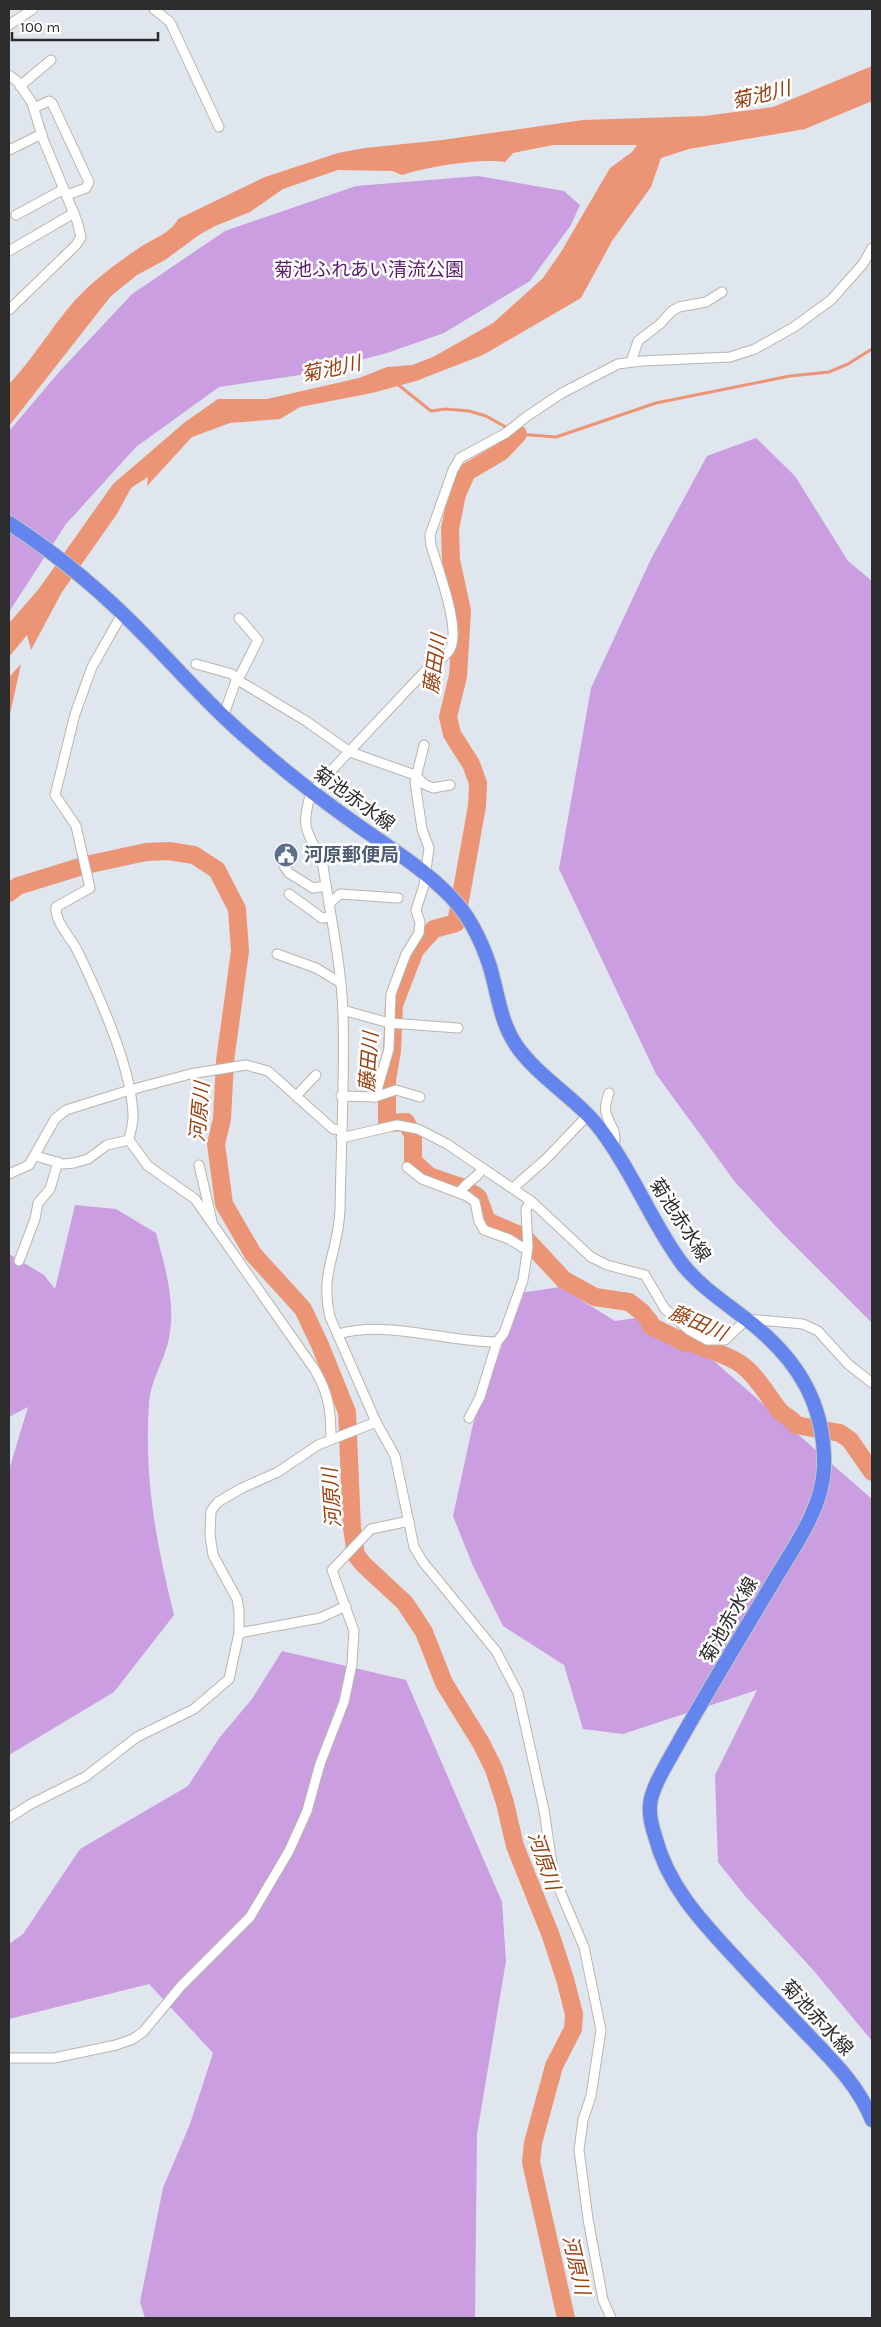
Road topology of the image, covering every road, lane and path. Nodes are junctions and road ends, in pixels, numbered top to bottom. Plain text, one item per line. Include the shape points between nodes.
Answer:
1 (33, 9) edge
2 (154, 9) edge
3 (9, 25) edge
4 (51, 60) dead end
5 (9, 75) edge
6 (20, 86) junction
7 (34, 108) junction
8 (219, 127) dead end
9 (42, 134) junction
10 (9, 150) edge
11 (65, 192) junction
12 (74, 213) junction
13 (16, 215) dead end
14 (872, 248) edge
15 (9, 251) edge
16 (869, 260) edge
17 (722, 292) dead end
18 (9, 310) edge
19 (631, 362) junction
20 (9, 523) edge
21 (122, 614) junction
22 (239, 618) dead end
23 (196, 664) dead end
24 (237, 678) junction
25 (223, 717) junction
26 (424, 746) dead end
27 (350, 752) junction
28 (415, 776) junction
29 (450, 785) dead end
30 (311, 792) junction
31 (284, 866) dead end
32 (426, 875) junction
33 (326, 886) junction
34 (289, 894) dead end
35 (398, 898) dead end
36 (329, 904) junction
37 (331, 917) junction
38 (278, 954) dead end
39 (340, 983) junction
40 (343, 1010) junction
41 (389, 1023) junction
42 (458, 1028) dead end
43 (316, 1075) dead end
44 (130, 1090) junction
45 (609, 1093) dead end
46 (296, 1096) junction
47 (342, 1096) junction
48 (375, 1097) junction
49 (420, 1097) dead end
50 (588, 1115) junction
51 (341, 1134) junction
52 (129, 1140) junction
53 (613, 1148) junction
54 (36, 1156) junction
55 (58, 1162) junction
56 (199, 1165) dead end
57 (407, 1167) dead end
58 (484, 1168) junction
59 (9, 1174) edge
60 (513, 1188) junction
61 (460, 1192) junction
62 (531, 1201) junction
63 (211, 1223) junction
64 (527, 1250) junction
65 (19, 1261) dead end
66 (747, 1320) junction
67 (338, 1334) junction
68 (497, 1342) junction
69 (872, 1383) edge
70 (469, 1418) dead end
71 (376, 1422) junction
72 (331, 1439) junction
73 (409, 1521) junction
74 (346, 1606) junction
75 (239, 1633) junction
76 (9, 1818) edge
77 (9, 2058) edge
78 (872, 2120) edge
79 (611, 2318) edge

1 - 3 street
2 - 8 street via 170,22
4 - 6 street
5 - 6 street
6 - 7 street
7 - 9 street
7 - 11 street via 49,101 52,103 89,182 86,188
9 - 10 street
9 - 11 street
11 - 12 street
11 - 13 street
12 - 15 street
12 - 18 street via 81,237 76,245
14 - 16 street
16 - 19 street via 831,300 755,349 730,357
17 - 19 street via 706,302 672,311 638,341
19 - 27 street via 618,364 562,393 506,433 460,458 430,535 453,623 454,637 450,650 428,668
20 - 21 main road, 菊池赤水線
21 - 25 main road, 菊池赤水線
21 - 44 street via 92,667 75,714 55,795 69,812 81,840 90,888 56,907 56,916 76,948 104,1010
22 - 24 street via 258,640
23 - 24 street
24 - 25 street
24 - 27 street
25 - 30 main road, 菊池赤水線
26 - 28 street
27 - 28 street
27 - 30 street
28 - 29 street via 433,788
28 - 32 street via 422,829 430,848
30 - 32 main road, 菊池赤水線
30 - 33 street via 304,826 323,866
31 - 33 street via 289,873 313,888
32 - 41 street via 416,910 419,933 406,954 391,994
32 - 50 main road, 菊池赤水線 via 449,894 470,921 490,967 498,1005 518,1048
33 - 36 street
34 - 37 street via 322,918
35 - 36 street via 340,894
36 - 37 street
37 - 39 street
38 - 39 street via 316,968
39 - 40 street
40 - 41 street
40 - 47 street
41 - 42 street
41 - 48 street via 389,1049
43 - 46 street
44 - 46 street via 190,1074 246,1066 268,1071
44 - 52 street via 133,1116
44 - 54 street via 66,1110 55,1119
45 - 53 street via 606,1114 617,1139
46 - 51 street
47 - 48 street
47 - 51 street
48 - 49 street via 396,1090
50 - 53 main road, 菊池赤水線
50 - 60 street
51 - 58 street via 397,1125 418,1129
51 - 67 street via 340,1228 325,1287 328,1310
52 - 55 street via 107,1145 88,1159
52 - 63 street via 148,1166 195,1199
53 - 66 main road, 菊池赤水線 via 685,1268 720,1301
54 - 55 street
54 - 59 street via 29,1165
55 - 65 street via 50,1189 38,1203
56 - 63 street
57 - 61 street via 422,1179
58 - 60 street
58 - 61 street
60 - 62 street
61 - 64 street via 474,1202 484,1230
62 - 64 street via 526,1209
62 - 66 street via 591,1257 607,1265 645,1275 665,1309 689,1330 707,1340 725,1340
63 - 72 street via 326,1389
64 - 68 street via 523,1280 504,1333
66 - 69 street via 803,1324 818,1331 848,1364
66 - 78 main road, 菊池赤水線 via 794,1365 807,1387 819,1413 824,1472 812,1515 686,1730 649,1802 653,1831 663,1865 679,1892 706,1926 843,2072 867,2106
67 - 68 street via 394,1330
67 - 71 street
68 - 70 street via 480,1397
71 - 72 street
71 - 73 street via 395,1456
72 - 75 street via 278,1472 218,1502 211,1510 213,1555 236,1599
73 - 74 street via 371,1530 332,1570
73 - 79 street via 414,1547 423,1562 496,1651 518,1693 544,1810 554,1877 584,1947 601,2030 579,2150 588,2220 604,2300
74 - 75 street via 320,1618
74 - 77 street via 354,1631 352,1664 344,1702 320,1764 307,1811 289,1851 250,1917 133,2039 116,2046 54,2058
75 - 76 street via 229,1679 194,1709 137,1737 85,1777

